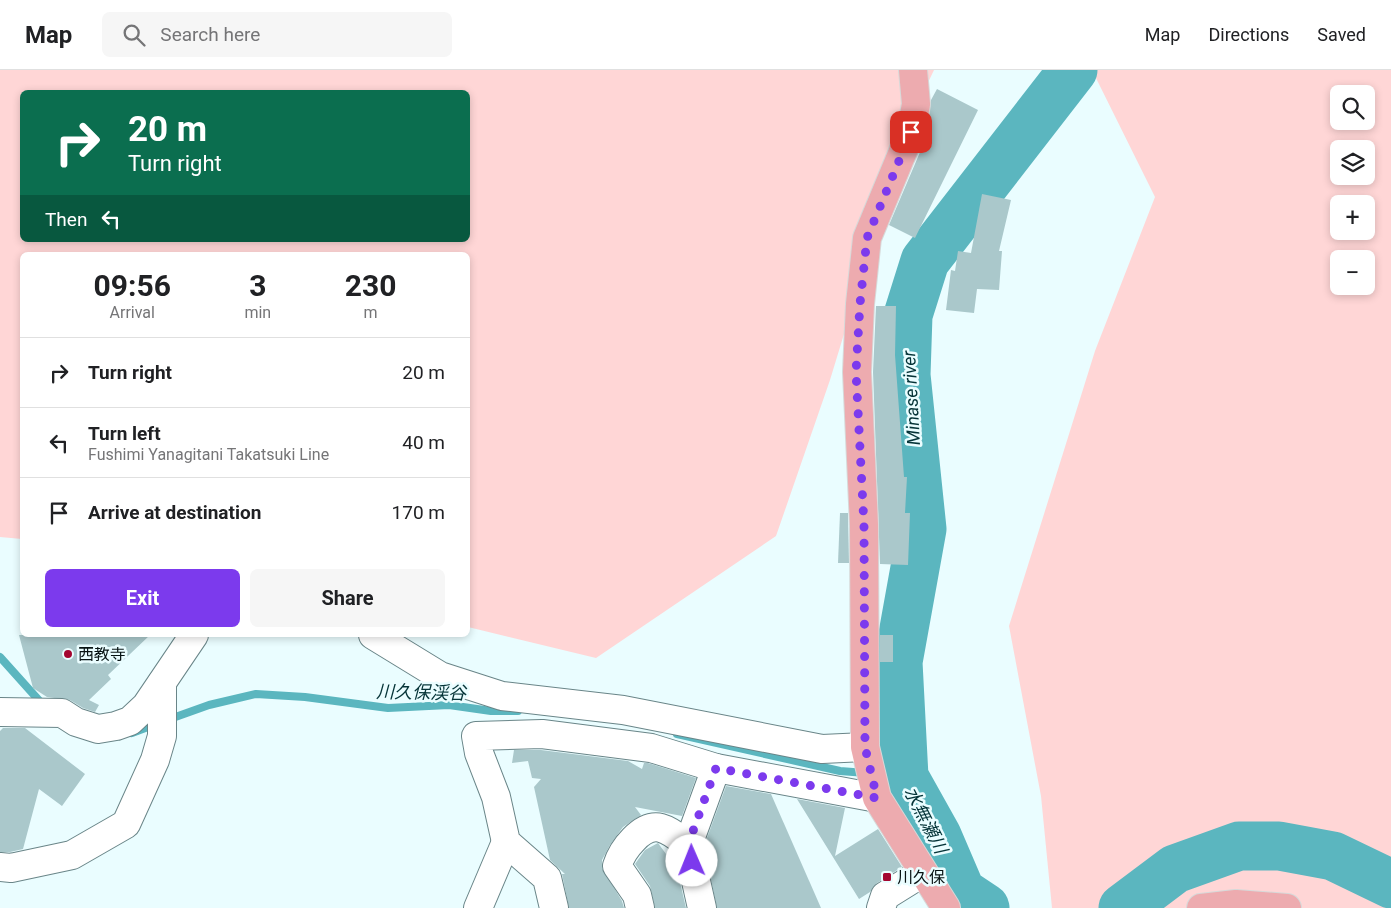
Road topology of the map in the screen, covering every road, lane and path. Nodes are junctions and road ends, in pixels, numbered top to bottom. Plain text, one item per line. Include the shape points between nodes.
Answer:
1 (913, 70) edge
2 (193, 637) edge
3 (376, 637) edge
4 (162, 683) junction
5 (1, 715) edge
6 (655, 716) junction
7 (651, 748) junction
8 (866, 753) junction
9 (716, 768) junction
10 (876, 792) junction
11 (506, 842) junction
12 (688, 845) junction
13 (0, 867) edge
14 (922, 873) junction
15 (478, 908) edge
16 (554, 908) edge
17 (640, 908) edge
18 (702, 908) edge
19 (880, 908) edge
20 (946, 908) edge
21 (1201, 908) edge
22 (1288, 908) edge

1 - 8 main road via 916,104 911,132 867,238 860,304 856,372 864,525
2 - 4 street
3 - 6 street via 440,676 502,696
4 - 5 street via 146,706 130,721 116,726 98,729 76,722 62,713 27,711
4 - 13 street via 162,736 158,752 126,824 72,855 11,868
6 - 7 street
6 - 8 street via 822,749
7 - 9 street
7 - 11 street via 542,734 476,736 478,753 496,798
8 - 10 main road
9 - 10 street
9 - 12 street
10 - 14 main road
11 - 15 street
11 - 16 street via 547,878
12 - 17 street via 660,828 646,830 621,854 617,866 637,895
12 - 18 street
14 - 19 street via 886,896
14 - 20 main road
21 - 22 main road via 1236,904

